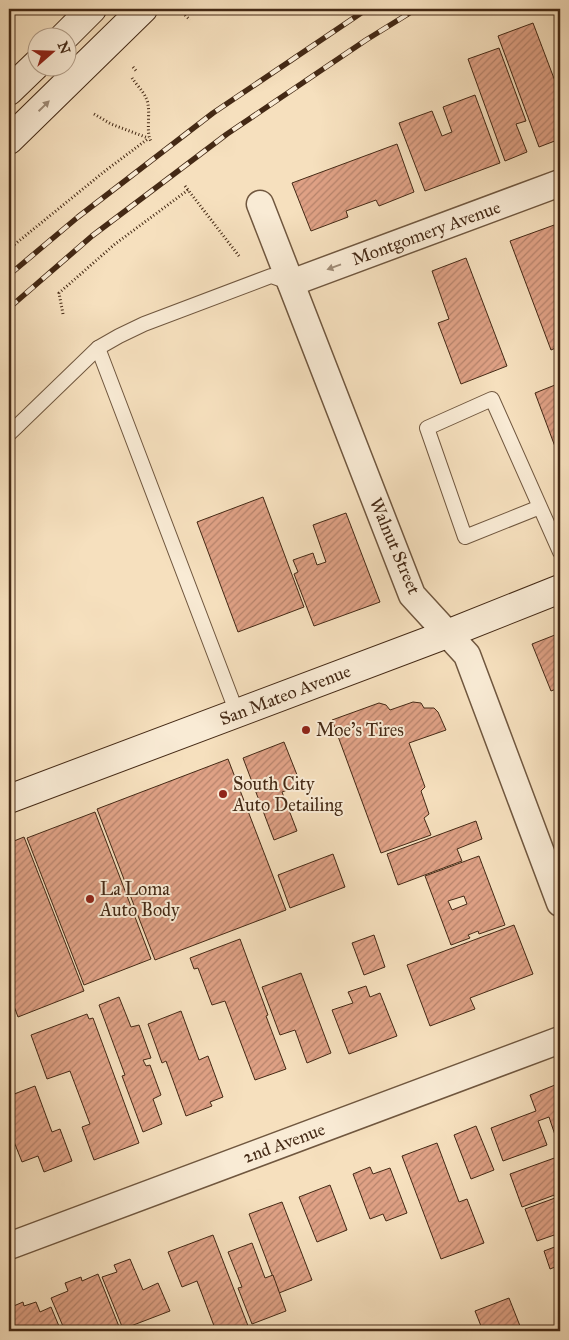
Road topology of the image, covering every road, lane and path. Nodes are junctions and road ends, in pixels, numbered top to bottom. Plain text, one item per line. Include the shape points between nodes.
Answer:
1 (92, 9) edge
2 (134, 12) edge
3 (185, 15) dead end
4 (190, 20) dead end
5 (73, 28) edge
6 (133, 67) dead end
7 (137, 72) dead end
8 (28, 73) edge
9 (132, 78) dead end
10 (9, 91) edge
11 (94, 114) dead end
12 (9, 140) edge
13 (150, 140) junction
14 (560, 183) edge
15 (185, 186) dead end
16 (188, 190) junction
17 (260, 204) dead end
18 (9, 249) edge
19 (239, 256) dead end
20 (291, 283) junction
21 (63, 314) dead end
22 (98, 348) junction
23 (9, 434) edge
24 (540, 507) junction
25 (560, 552) edge
26 (560, 589) edge
27 (447, 634) junction
28 (238, 713) junction
29 (9, 799) edge
30 (560, 903) edge
31 (560, 1040) edge
32 (9, 1246) edge

1 - 5 main road
12 -> 2 main road
3 - 4 path
6 - 7 path
8 - 10 main road
9 - 13 path via 147,98
11 - 13 path
13 - 18 path via 104,171
14 -> 20 street, Montgomery Avenue
15 - 16 path
16 - 19 path
16 - 21 path via 115,244 59,293
17 - 20 street, Walnut Street
20 - 22 lane via 271,276 144,324
20 - 27 street, Walnut Street via 412,595
22 - 23 lane
22 - 28 lane
24 - 24 lane via 492,399 427,428 466,537
24 - 25 lane
26 - 27 main road, San Mateo Avenue
27 - 28 main road, San Mateo Avenue
27 - 30 street, Walnut Street via 467,655
28 - 29 main road, San Mateo Avenue
31 - 32 street, 2nd Avenue

